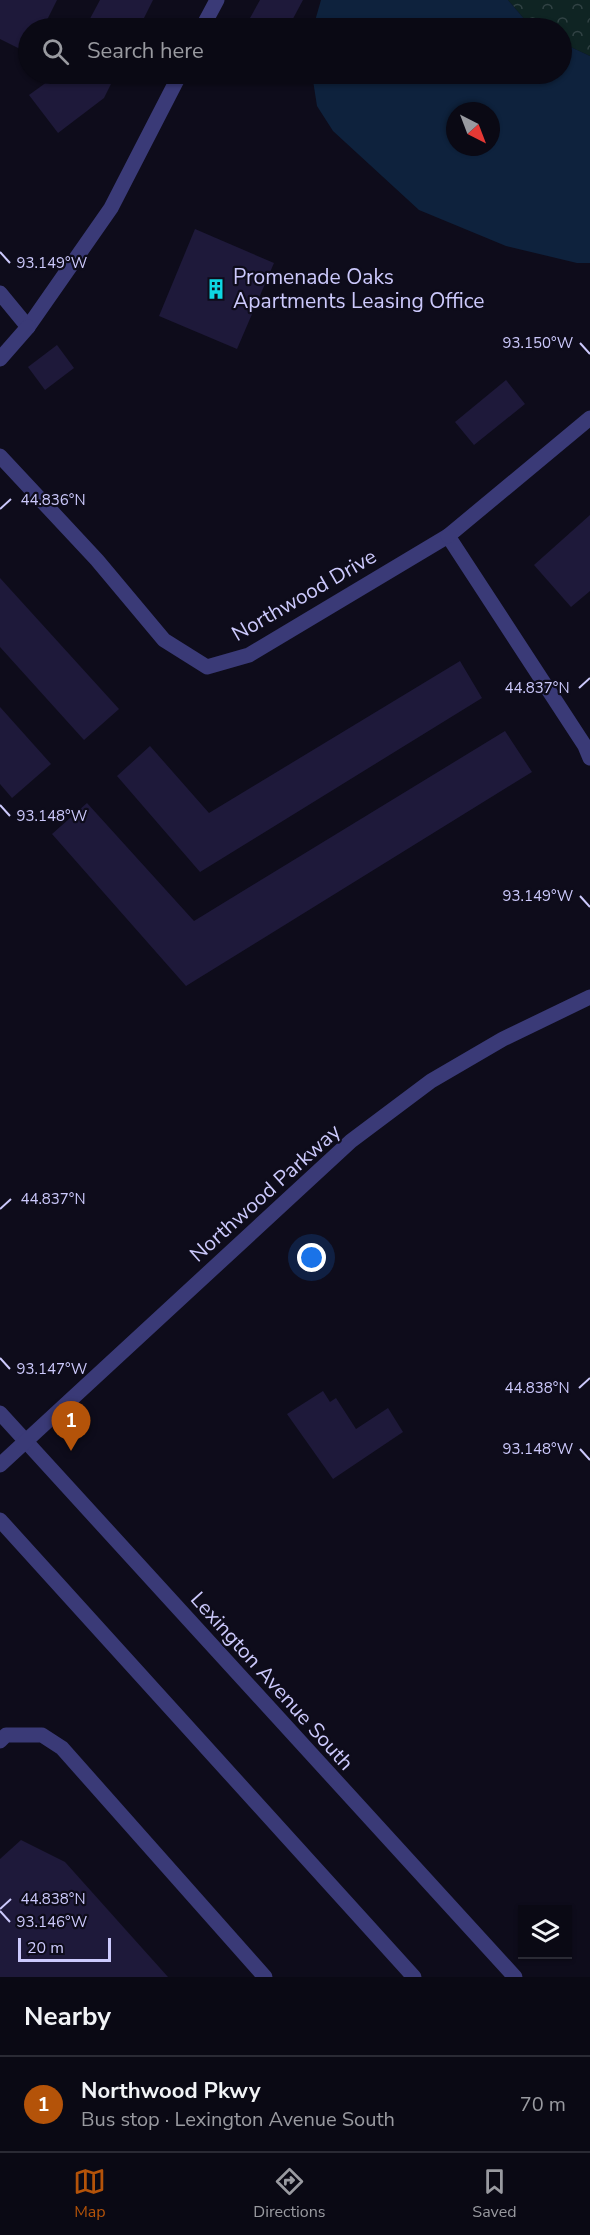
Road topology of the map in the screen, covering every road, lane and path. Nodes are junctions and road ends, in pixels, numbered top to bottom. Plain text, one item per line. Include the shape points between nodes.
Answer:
1 (217, 0) edge
2 (207, 18) edge
3 (175, 84) edge
4 (0, 293) edge
5 (28, 327) junction
6 (0, 359) edge
7 (590, 418) edge
8 (0, 456) edge
9 (448, 536) junction
10 (590, 758) edge
11 (590, 997) edge
12 (0, 1413) edge
13 (25, 1442) junction
14 (0, 1465) edge
15 (0, 1520) edge
16 (0, 1741) edge
17 (265, 1977) edge
18 (414, 1977) edge
19 (514, 1977) edge

1 - 2 street
3 - 5 street via 111,208
4 - 5 street
5 - 6 street
7 - 9 street, Northwood Drive
8 - 9 street, Northwood Drive via 97,560 164,640 207,667 249,655
9 - 10 street
11 - 13 street, Northwood Parkway via 431,1081 377,1121
12 - 13 street, Lexington Avenue South
13 - 14 street, Northwood Parkway
13 - 19 street, Lexington Avenue South
15 - 18 street
16 - 17 street via 6,1735 42,1735 62,1748

